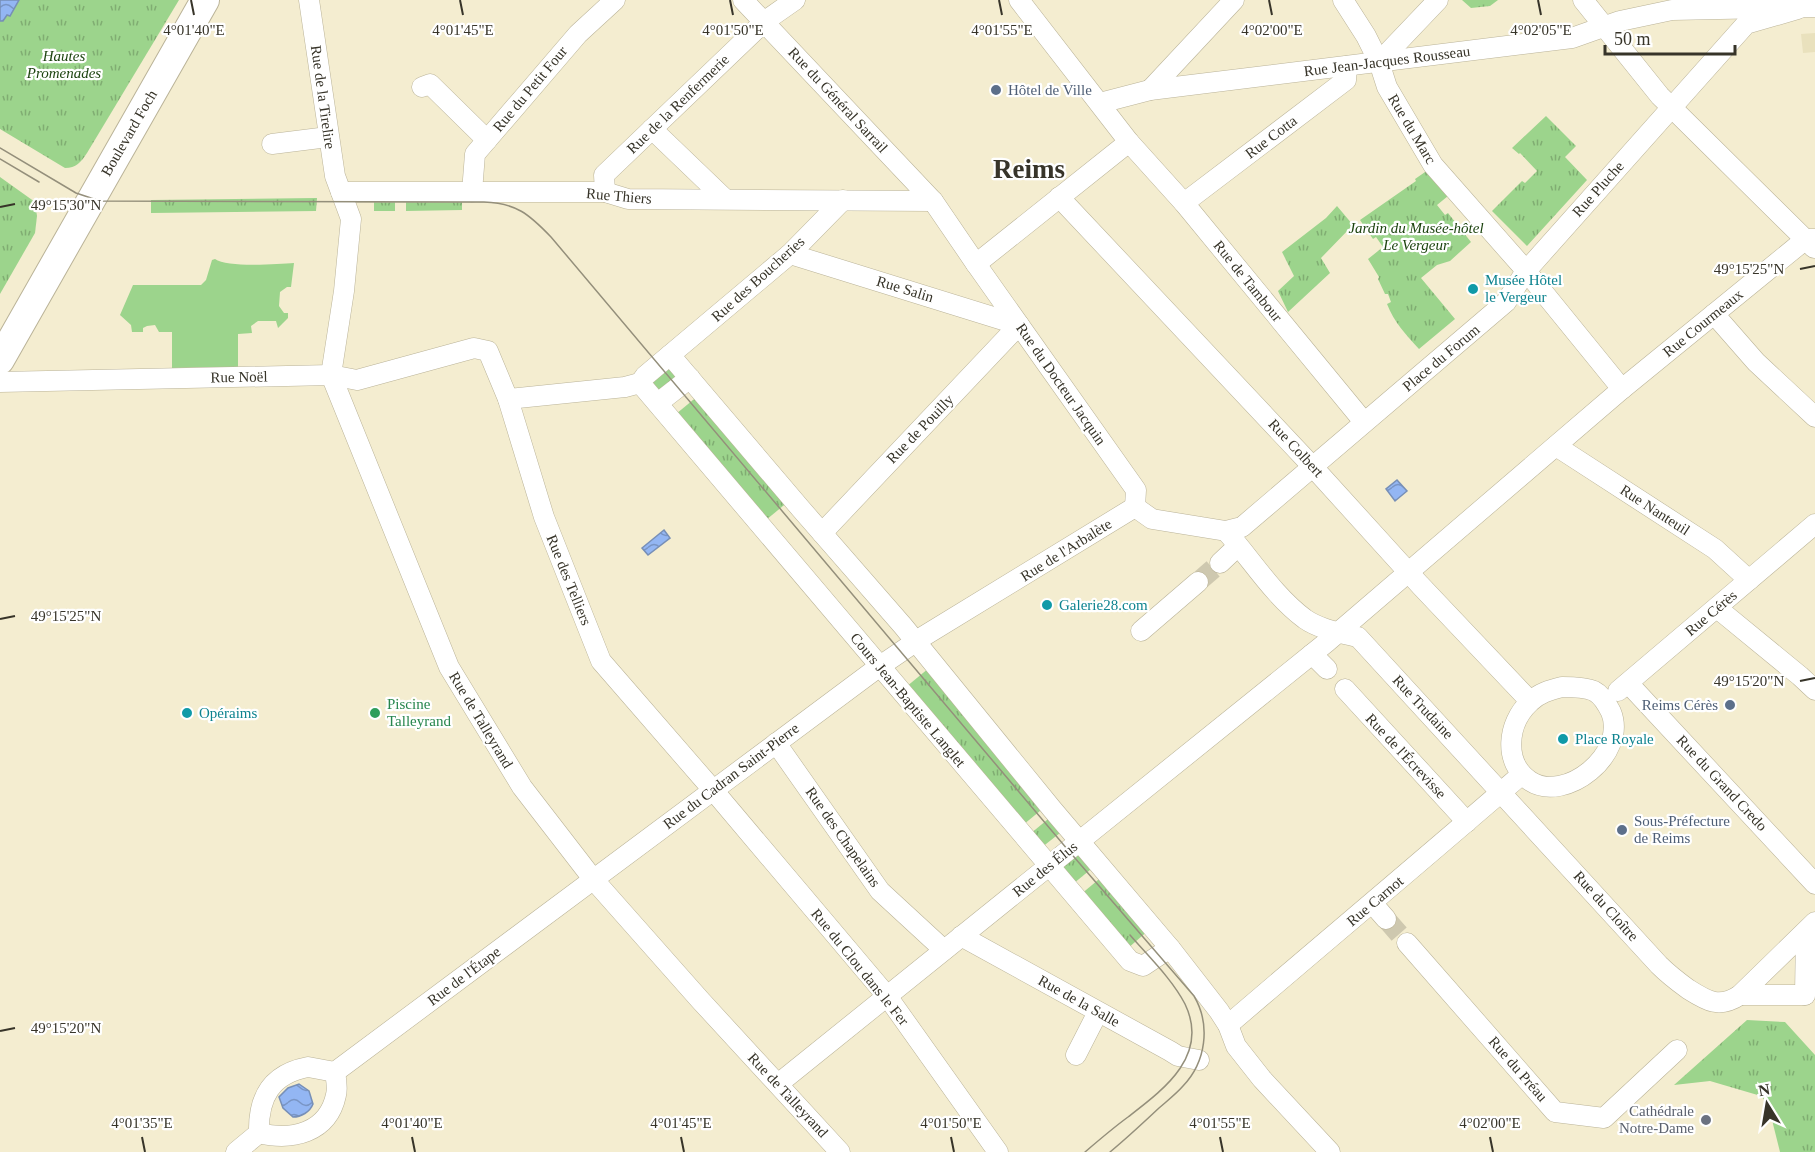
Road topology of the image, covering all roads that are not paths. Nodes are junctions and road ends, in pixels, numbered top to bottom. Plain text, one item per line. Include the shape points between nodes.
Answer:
1 (205, 0) edge
2 (309, 0) edge
3 (615, 0) edge
4 (743, 0) edge
5 (795, 0) edge
6 (1019, 0) edge
7 (1234, 0) edge
8 (1343, 0) edge
9 (1438, 0) edge
10 (1583, 0) edge
11 (1767, 0) edge
12 (1807, 8) edge
13 (765, 21) junction
14 (1603, 27) junction
15 (1379, 62) junction
16 (1347, 66) junction
17 (422, 87) dead end
18 (1150, 90) junction
19 (1100, 103) junction
20 (1671, 107) junction
21 (652, 129) junction
22 (328, 137) junction
23 (487, 140) junction
24 (1129, 142) junction
25 (272, 144) dead end
26 (341, 192) junction
27 (472, 192) junction
28 (605, 192) junction
29 (1059, 197) junction
30 (725, 199) junction
31 (843, 200) junction
32 (933, 201) junction
33 (1184, 203) junction
34 (1812, 242) edge
35 (790, 254) junction
36 (976, 264) junction
37 (1526, 271) junction
38 (1714, 314) junction
39 (1019, 325) junction
40 (474, 348) joint
41 (670, 355) junction
42 (0, 360) edge
43 (331, 375) junction
44 (690, 378) junction
45 (0, 382) edge
46 (640, 383) junction
47 (1622, 389) junction
48 (508, 399) junction
49 (658, 403) junction
50 (1815, 417) edge
51 (1364, 422) junction
52 (1556, 446) junction
53 (1313, 467) junction
54 (1135, 507) junction
55 (1815, 524) edge
56 (822, 533) junction
57 (1232, 538) junction
58 (1220, 563) tunnel mouth
59 (1409, 573) junction
60 (1749, 580) junction
61 (1198, 582) tunnel mouth
62 (1717, 608) junction
63 (1142, 631) dead end
64 (1338, 633) junction
65 (915, 642) junction
66 (1312, 654) junction
67 (874, 669) junction
68 (1327, 669) dead end
69 (1628, 683) junction
70 (1345, 689) dead end
71 (1815, 690) edge
72 (1530, 701) junction
73 (1606, 701) junction
74 (776, 743) junction
75 (1521, 775) junction
76 (713, 790) junction
77 (1501, 792) junction
78 (1467, 822) junction
79 (1079, 841) junction
80 (1049, 866) junction
81 (593, 879) junction
82 (1815, 884) edge
83 (1373, 904) junction
84 (1386, 919) tunnel mouth
85 (1810, 927) edge
86 (961, 936) junction
87 (1411, 947) tunnel mouth
88 (1170, 948) junction
89 (944, 950) junction
90 (1740, 995) junction
91 (887, 996) junction
92 (1810, 1001) edge
93 (1098, 1012) junction
94 (1228, 1025) junction
95 (1677, 1050) dead end
96 (1076, 1055) dead end
97 (1199, 1059) dead end
98 (335, 1072) junction
99 (778, 1084) junction
100 (259, 1133) junction
101 (236, 1152) edge
102 (840, 1152) edge
103 (998, 1152) edge
104 (1330, 1152) edge

1 - 42 main road, Boulevard Foch
2 - 22 street, Rue de la Tirelire
3 - 23 street, Rue du Petit Four via 578,34
4 - 13 street, Rue du Général Sarrail
5 - 13 street, Rue de la Renfermerie
6 - 19 street, Rue de Tambour
7 - 18 street
8 - 15 street, Rue du Marc
9 - 15 street
10 - 14 street
11 - 12 street
12 - 14 street, Rue Jean-Jacques Rousseau via 1672,10
12 - 20 street, Rue Pluche via 1746,24
13 - 21 street, Rue de la Renfermerie
13 - 32 street, Rue du Général Sarrail
14 - 15 street, Rue Jean-Jacques Rousseau via 1572,38
14 - 20 street
15 - 16 street, Rue Jean-Jacques Rousseau
15 - 37 street, Rue du Marc via 1387,87 1433,165
16 - 18 street, Rue Jean-Jacques Rousseau
16 - 33 street, Rue Cotta via 1346,80
17 - 23 street via 430,84
18 - 19 street, Rue Jean-Jacques Rousseau
19 - 24 street, Rue de Tambour
20 - 34 street
20 - 37 street, Rue Pluche
21 - 28 street, Rue de la Renfermerie via 604,175
21 - 30 street
22 - 25 street
22 - 26 street, Rue de la Tirelire
23 - 27 street, Rue du Petit Four via 475,154
24 - 29 street
24 - 33 street, Rue de Tambour
26 - 27 street, Rue Thiers
26 - 43 street via 351,219
27 - 28 street, Rue Thiers
28 - 30 street, Rue Thiers via 628,199
29 - 36 street
29 - 53 street, Rue Colbert
30 - 31 street, Rue Thiers
31 - 32 street, Rue Thiers
31 - 35 street, Rue des Boucheries
32 - 36 street, Rue du Général Sarrail
33 - 51 street, Rue de Tambour
34 - 38 street, Rue Courmeaux
35 - 39 street, Rue Salin
35 - 41 street, Rue des Boucheries
36 - 39 street, Rue du Docteur Jacquin
37 - 47 street
37 - 51 street, Place du Forum via 1506,302
38 - 47 street, Rue Courmeaux
38 - 50 street via 1756,362
39 - 54 street, Rue du Docteur Jacquin via 1136,490
39 - 56 street, Rue de Pouilly
40 - 43 street, Rue Noël via 357,380
40 - 48 street, Rue des Telliers via 488,351
41 - 44 street
41 - 46 street
43 - 45 street, Rue Noël
43 - 81 street, Rue de Talleyrand via 449,667 522,787
44 - 49 street
44 - 56 street
46 - 48 street
46 - 49 street, Cours Jean-Baptiste Langlet
47 - 52 street
48 - 76 street, Rue des Telliers via 544,517 601,661
49 - 67 street, Cours Jean-Baptiste Langlet
51 - 53 street, Place du Forum
52 - 59 street
52 - 60 street, Rue Nanteuil via 1715,549
53 - 57 street, Place du Forum
53 - 59 street, Rue Colbert
54 - 57 street via 1152,519
54 - 65 street, Rue de l'Arbalète
55 - 60 street, Rue Cérès
56 - 65 street
57 - 58 street, Place du Forum
57 - 64 street via 1279,595 1306,620
59 - 64 street
59 - 72 street, Rue Colbert
60 - 62 street, Rue Cérès
61 - 63 street
62 - 69 street, Rue Cérès
62 - 71 street
64 - 66 street
64 - 77 street, Rue Trudaine via 1358,637
65 - 67 street, Rue de l'Arbalète
65 - 79 street
66 - 68 street
66 - 79 street, Rue des Élus
67 - 74 street, Rue du Cadran Saint-Pierre
67 - 80 street, Cours Jean-Baptiste Langlet
69 - 73 street, Rue Cérès
69 - 82 street, Rue du Grand Credo
70 - 78 street, Rue de l'Écrevisse
72 - 73 street via 1547,690 1562,687 1594,691
72 - 75 street via 1517,716 1513,730 1511,748
73 - 75 street via 1614,720 1614,737 1607,753 1590,772 1571,783 1551,786 1534,784
74 - 76 street, Rue du Cadran Saint-Pierre
74 - 89 street, Rue des Chapelains via 880,891
75 - 77 street, Rue Carnot
76 - 81 street, Rue du Cadran Saint-Pierre
76 - 91 street, Rue du Clou dans le Fer
77 - 78 street, Rue Carnot
77 - 90 street, Rue du Cloître via 1672,978 1703,1000 1731,1002
78 - 83 street, Rue Carnot
79 - 80 street, Rue des Élus
79 - 88 street
80 - 86 street, Rue des Élus
80 - 88 street, Cours Jean-Baptiste Langlet via 1130,961 1143,966
81 - 98 street, Rue de l'Étape
81 - 99 street, Rue de Talleyrand
83 - 84 street
83 - 94 street, Rue Carnot
85 - 90 street
85 - 92 street
86 - 89 street, Rue des Élus
86 - 93 street, Rue de la Salle
87 - 95 street, Rue du Préau via 1555,1112 1604,1118
88 - 94 street
89 - 91 street, Rue des Élus
90 - 92 street
91 - 99 street, Rue des Élus
91 - 103 street, Rue du Clou dans le Fer
93 - 96 street
93 - 97 street, Rue de la Salle via 1178,1056
94 - 104 street via 1239,1050 1262,1079
98 - 100 street via 308,1067 282,1076 264,1097 258,1116
98 - 100 street via 337,1093 332,1108 316,1128 289,1136
99 - 102 street, Rue de Talleyrand
100 - 101 street

